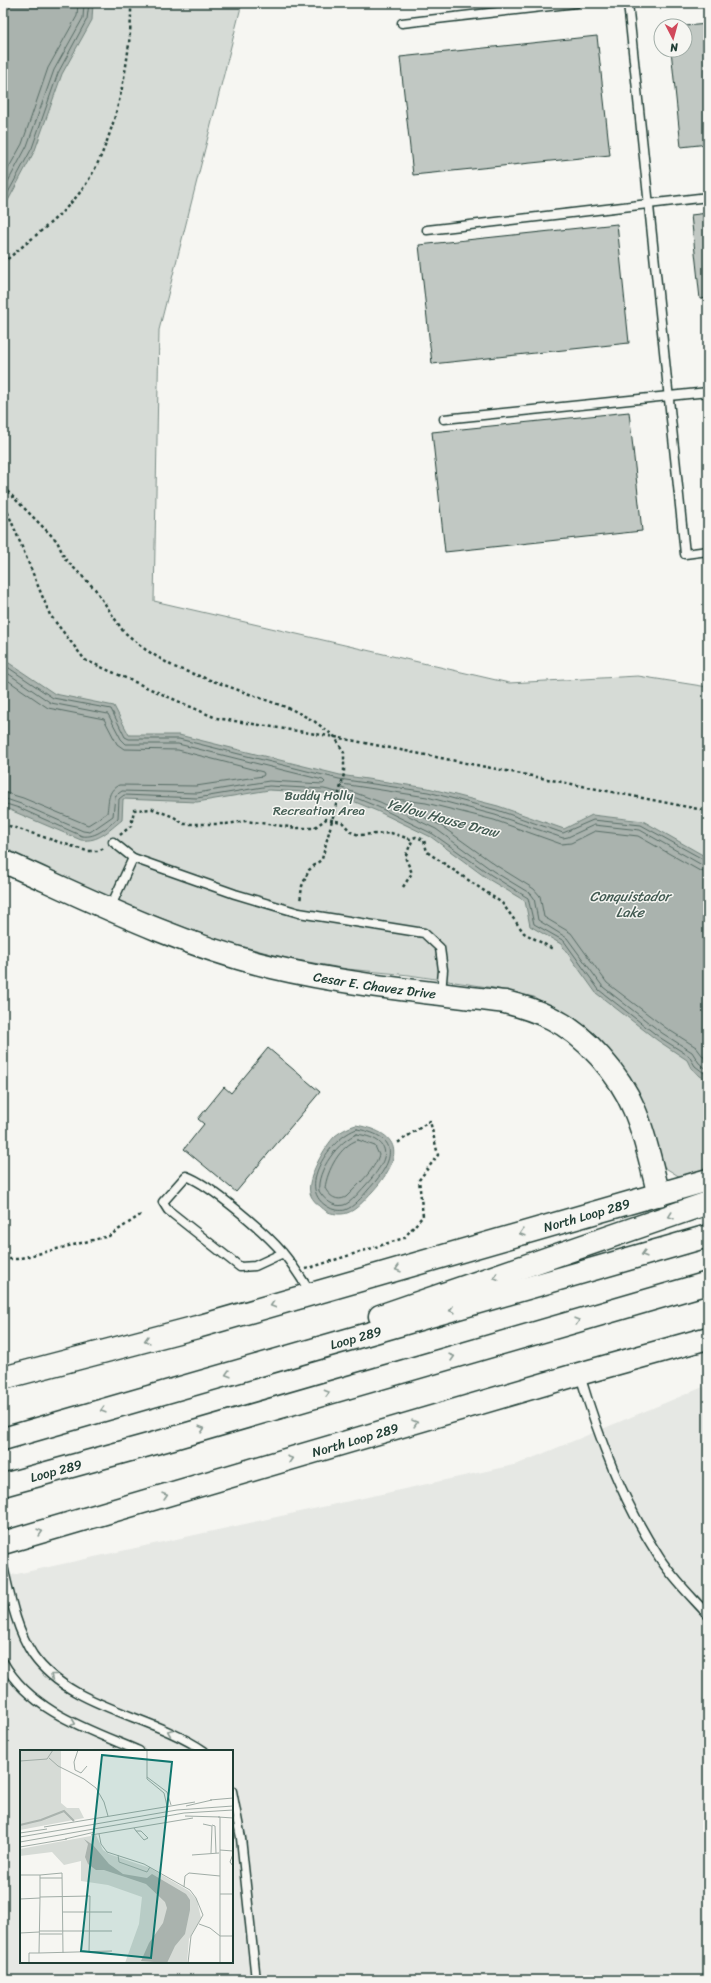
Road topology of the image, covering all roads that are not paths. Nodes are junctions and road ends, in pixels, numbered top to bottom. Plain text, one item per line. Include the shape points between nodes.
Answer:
1 (576, 3) edge
2 (628, 3) edge
3 (402, 23) dead end
4 (708, 197) edge
5 (648, 203) junction
6 (427, 230) dead end
7 (708, 392) edge
8 (668, 396) junction
9 (444, 419) dead end
10 (708, 551) edge
11 (113, 842) road end
12 (133, 858) junction
13 (3, 861) edge
14 (110, 908) junction
15 (441, 994) junction
16 (708, 1180) edge
17 (659, 1195) junction
18 (708, 1203) edge
19 (708, 1236) edge
20 (283, 1253) junction
21 (708, 1283) edge
22 (312, 1294) junction
23 (708, 1338) edge
24 (265, 1364) junction
25 (579, 1374) junction
26 (3, 1378) edge
27 (42, 1428) junction
28 (3, 1431) edge
29 (3, 1439) edge
30 (170, 1439) junction
31 (3, 1485) edge
32 (3, 1496) edge
33 (3, 1543) edge
34 (3, 1566) edge
35 (708, 1615) edge
36 (3, 1662) edge
37 (137, 1750) edge
38 (202, 1750) edge
39 (233, 1801) edge
40 (234, 1811) edge
41 (256, 1980) edge

1 - 3 lane
2 - 5 lane
4 - 5 lane
5 - 6 lane
5 - 8 lane
7 - 8 lane
8 - 9 lane
8 - 10 lane via 684,554
11 - 12 lane
12 - 14 lane
12 - 15 lane via 235,894 299,913 424,933 440,948 443,970
13 - 14 main road, Cesar E. Chavez Drive
14 - 15 main road, Cesar E. Chavez Drive via 173,936 271,967
15 - 17 main road, Cesar E. Chavez Drive via 505,1002 531,1009 553,1018 591,1048 609,1067 634,1109
16 - 17 main road, North Loop 289
17 -> 22 main road, North Loop 289
18 -> 24 main road via 489,1279 309,1337
19 -> 24 main road, Loop 289
20 - 20 lane via 250,1222 198,1180 186,1176 163,1202 168,1210 240,1267 255,1266
20 - 22 lane
30 -> 21 main road, Loop 289
22 -> 26 main road, North Loop 289
23 - 25 main road, North Loop 289
24 -> 27 main road, Loop 289
33 -> 25 main road, North Loop 289
25 - 35 lane via 618,1485 635,1518 659,1558
27 - 28 main road
27 - 29 main road, Loop 289
30 - 31 main road, Loop 289
30 - 32 main road
38 -> 34 lane via 186,1739 86,1697 64,1685 47,1671 33,1655 21,1632
36 -> 37 lane via 20,1684 61,1718
39 - 40 lane
40 - 41 lane via 241,1838

